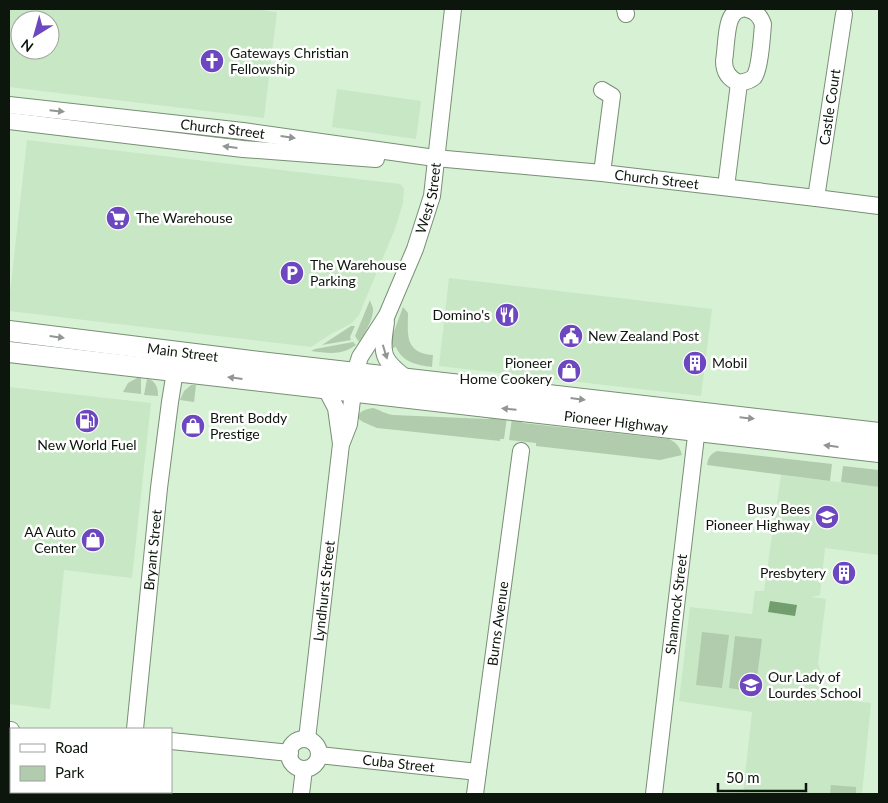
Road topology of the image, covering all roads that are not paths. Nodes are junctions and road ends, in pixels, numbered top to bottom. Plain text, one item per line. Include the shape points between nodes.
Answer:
1 (453, 9) edge
2 (742, 9) edge
3 (748, 9) edge
4 (844, 14) dead end
5 (738, 83) junction
6 (602, 90) dead end
7 (9, 105) edge
8 (9, 121) edge
9 (435, 158) junction
10 (602, 173) junction
11 (726, 187) junction
12 (816, 198) junction
13 (879, 206) edge
14 (387, 315) junction
15 (9, 331) edge
16 (9, 352) edge
17 (175, 371) junction
18 (409, 380) junction
19 (354, 382) junction
20 (326, 389) junction
21 (544, 404) junction
22 (698, 422) junction
23 (879, 433) edge
24 (342, 444) junction
25 (521, 451) dead end
26 (879, 452) edge
27 (135, 728) edge
28 (308, 739) junction
29 (172, 741) edge
30 (290, 753) junction
31 (319, 755) junction
32 (304, 769) junction
33 (478, 772) junction
34 (301, 794) edge
35 (475, 794) edge
36 (654, 794) edge

1 - 9 street, West Street
2 - 5 street via 732,15 729,22 724,61 729,77
3 - 5 street via 757,13 763,24 758,66 752,78
4 - 12 street, Castle Court
5 - 11 street
6 - 10 street via 612,96
7 -> 9 street, Church Street via 243,131
9 -> 8 street, Church Street via 394,161 243,149
9 - 10 street, Church Street
9 - 14 street, West Street via 432,196 415,249
10 - 11 street, Church Street
11 - 12 street, Church Street
12 - 13 street, Church Street
14 -> 18 street via 385,354 392,367
14 - 19 street, West Street via 360,356
15 -> 19 main road, Main Street via 244,360
16 - 17 main road, Main Street
20 -> 17 main road, Main Street
17 - 27 street, Bryant Street via 159,488
18 - 19 main road, Pioneer Highway
18 - 21 main road, Pioneer Highway
19 - 20 main road, Main Street
21 -> 19 main road, Pioneer Highway via 458,404 435,394 372,385 362,379
19 - 24 street, Lyndhurst Street via 349,424
20 - 24 street, Lyndhurst Street via 336,408
21 - 22 main road, Pioneer Highway
22 -> 23 main road, Pioneer Highway
26 -> 22 main road, Pioneer Highway
22 - 36 street, Shamrock Street
24 - 28 street, Lyndhurst Street
25 - 33 street, Burns Avenue
28 - 30 street via 292,745
28 - 31 street via 316,745
29 - 30 street
30 - 32 street via 294,764
31 - 32 street via 317,762
31 - 33 street, Cuba Street
32 - 34 street
33 - 35 street, Burns Avenue

